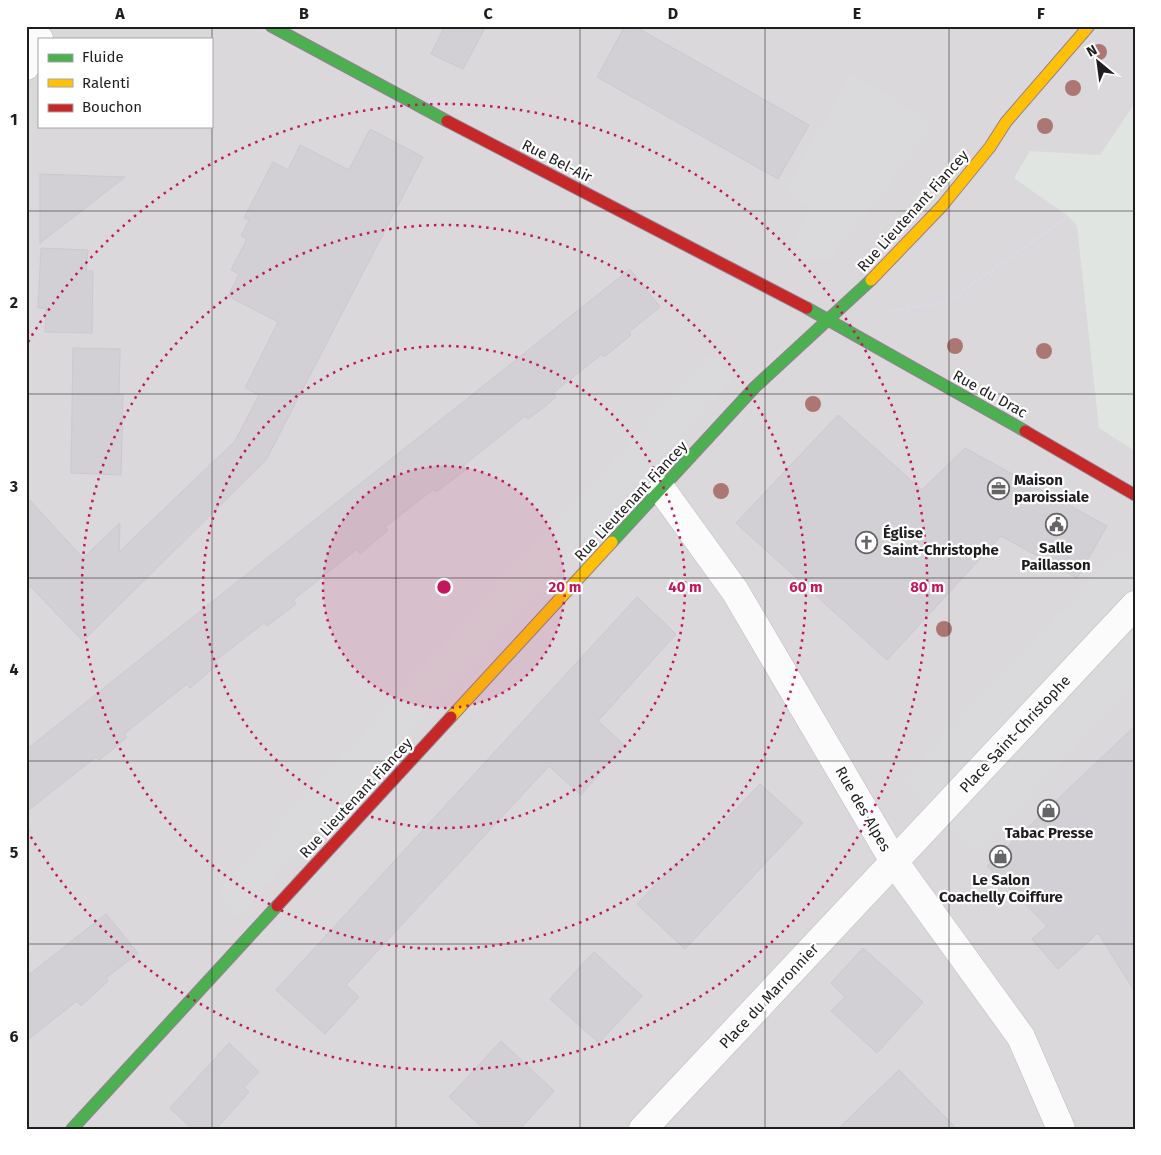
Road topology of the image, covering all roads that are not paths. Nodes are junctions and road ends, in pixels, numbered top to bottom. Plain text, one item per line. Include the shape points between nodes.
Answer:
1 (45, 26) edge
2 (271, 26) edge
3 (1089, 26) edge
4 (39, 38) edge
5 (38, 41) edge
6 (26, 66) edge
7 (829, 321) junction
8 (662, 490) junction
9 (1135, 495) edge
10 (1135, 605) edge
11 (894, 863) junction
12 (72, 1129) edge
13 (643, 1129) edge
14 (1061, 1129) edge

1 - 4 street
2 - 7 street, Rue Bel-Air
3 - 7 street, Rue Lieutenant Fiancey via 1006,122 942,206
5 - 6 street
7 - 8 street, Rue Lieutenant Fiancey via 756,387
7 - 9 street, Rue du Drac
8 - 11 street, Rue des Alpes via 735,591
8 - 12 street, Rue Lieutenant Fiancey
10 - 11 street, Place Saint-Christophe
11 - 13 street, Place du Marronnier
11 - 14 street, Rue des Alpes via 1021,1037

